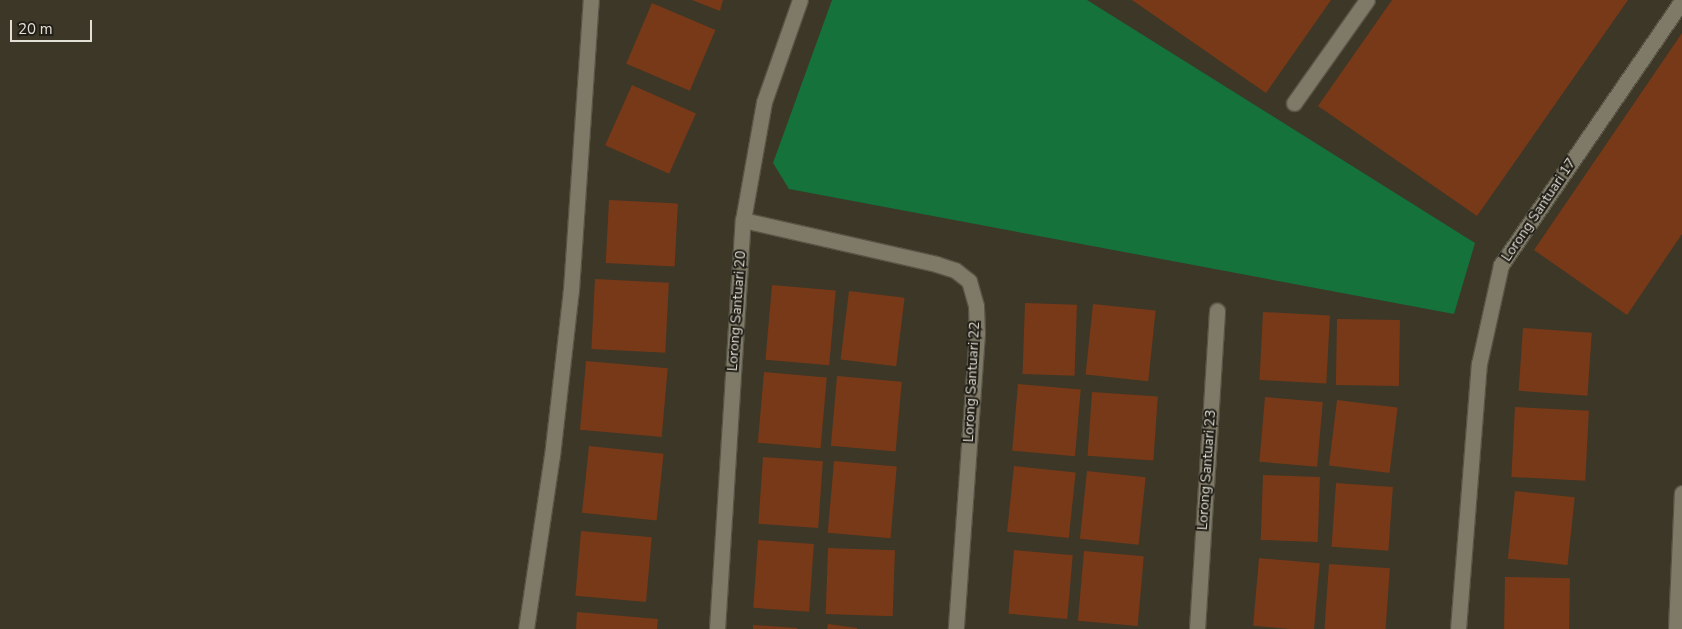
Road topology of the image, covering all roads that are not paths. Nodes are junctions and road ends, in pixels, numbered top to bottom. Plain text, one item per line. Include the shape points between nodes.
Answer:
1 (591, 0) edge
2 (800, 0) edge
3 (1367, 0) edge
4 (1682, 1) edge
5 (1294, 103) dead end
6 (743, 220) junction
7 (1217, 311) dead end
8 (1682, 493) edge
9 (526, 629) edge
10 (717, 629) edge
11 (956, 629) edge
12 (1197, 629) edge
13 (1458, 629) edge
14 (1676, 629) edge

1 - 9 street via 571,290 552,456
2 - 6 street, Lorong Santuari 20 via 764,102
3 - 5 street
4 - 13 street, Lorong Santuari 17 via 1501,266 1479,364
6 - 10 street, Lorong Santuari 20
6 - 11 street, Lorong Santuari 22 via 936,264 955,270 969,281 976,306 977,333
7 - 12 street, Lorong Santuari 23
8 - 14 street

